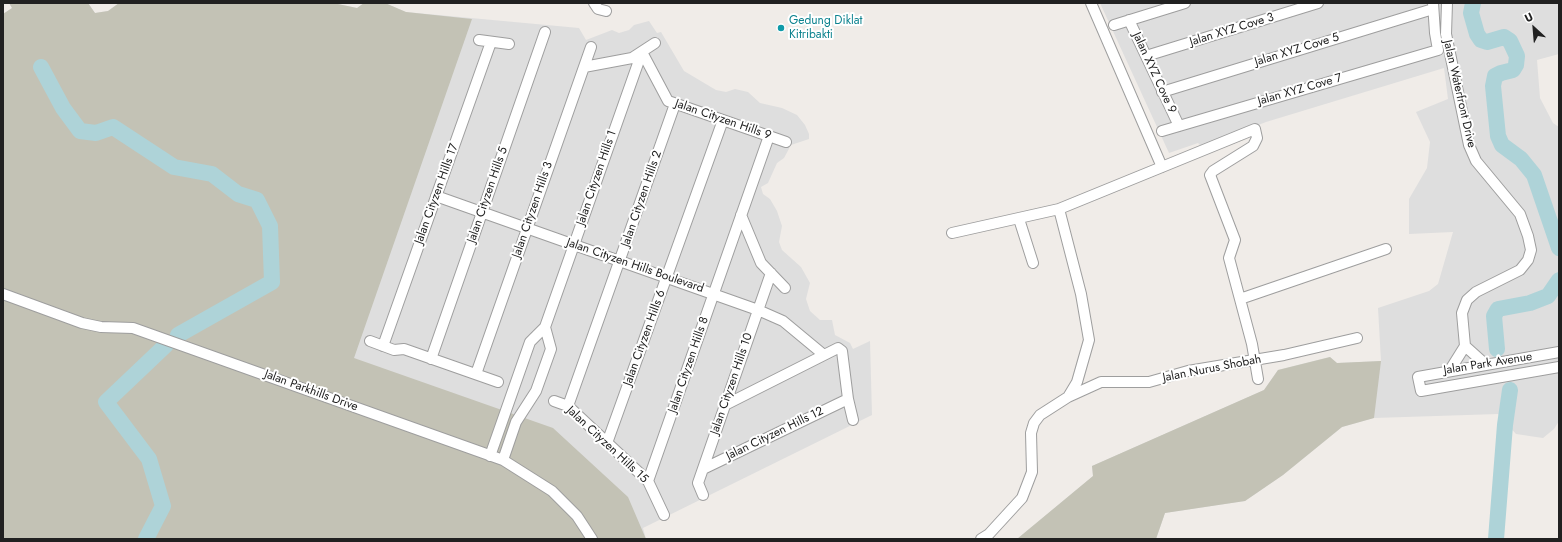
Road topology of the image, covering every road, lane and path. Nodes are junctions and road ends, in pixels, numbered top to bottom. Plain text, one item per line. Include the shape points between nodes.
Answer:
1 (594, 3) edge
2 (1091, 3) edge
3 (1185, 3) edge
4 (1318, 3) edge
5 (1448, 3) edge
6 (1433, 6) edge
7 (606, 10) dead end
8 (1129, 20) junction
9 (1114, 25) dead end
10 (545, 32) dead end
11 (479, 40) dead end
12 (491, 42) junction
13 (655, 43) dead end
14 (509, 44) dead end
15 (591, 47) dead end
16 (642, 52) junction
17 (1146, 56) junction
18 (584, 67) junction
19 (1162, 92) junction
20 (675, 104) junction
21 (722, 120) junction
22 (1178, 126) junction
23 (1162, 131) dead end
24 (769, 136) junction
25 (786, 142) dead end
26 (1162, 167) junction
27 (436, 196) junction
28 (1059, 209) junction
29 (482, 212) junction
30 (741, 216) junction
31 (1019, 219) junction
32 (527, 228) junction
33 (952, 233) dead end
34 (574, 244) junction
35 (1386, 249) dead end
36 (620, 261) junction
37 (1033, 264) dead end
38 (771, 273) junction
39 (666, 277) junction
40 (785, 288) dead end
41 (3, 294) edge
42 (714, 294) junction
43 (1240, 299) junction
44 (758, 310) junction
45 (545, 327) junction
46 (1357, 338) dead end
47 (370, 341) dead end
48 (382, 346) junction
49 (1465, 346) junction
50 (1559, 352) edge
51 (824, 355) junction
52 (431, 358) junction
53 (1255, 360) junction
54 (1485, 364) junction
55 (1559, 367) edge
56 (1450, 370) junction
57 (476, 374) junction
58 (1258, 379) dead end
59 (498, 382) dead end
60 (1068, 397) junction
61 (848, 399) junction
62 (554, 401) dead end
63 (725, 404) junction
64 (568, 406) junction
65 (853, 420) dead end
66 (607, 443) junction
67 (490, 456) junction
68 (503, 460) junction
69 (703, 469) junction
70 (648, 482) junction
71 (703, 495) dead end
72 (664, 515) dead end
73 (592, 539) edge
74 (981, 539) edge

1 - 7 street via 598,9
2 - 26 street
3 - 8 street
4 - 17 street, Jalan XYZ Cove 3
5 - 49 street, Jalan Waterfront Drive via 1446,34 1469,145 1476,161 1520,214 1531,250 1528,260 1520,270 1476,292 1468,300 1462,313
6 - 19 street, Jalan XYZ Cove 5
6 - 22 street, Jalan XYZ Cove 7 via 1438,50
8 - 9 street
8 - 17 street, Jalan XYZ Cove 9
10 - 29 street, Jalan Cityzen Hills 5
11 - 12 street
12 - 14 street
12 - 27 street, Jalan Cityzen Hills 17
13 - 16 street
15 - 18 street, Jalan Cityzen Hills 3
16 - 18 street via 632,58
16 - 20 street, Jalan Cityzen Hills 9 via 668,101
16 - 34 street, Jalan Cityzen Hills 1
17 - 19 street, Jalan XYZ Cove 9
18 - 32 street, Jalan Cityzen Hills 3
19 - 22 street, Jalan XYZ Cove 9
20 - 21 street, Jalan Cityzen Hills 9
20 - 36 street, Jalan Cityzen Hills 2
21 - 24 street, Jalan Cityzen Hills 9
21 - 39 street, Jalan Cityzen Hills 6
22 - 23 street, Jalan XYZ Cove 7
24 - 25 street, Jalan Cityzen Hills 9
24 - 30 street, Jalan Cityzen Hills 8
26 - 28 street
26 - 43 street via 1255,129 1257,138 1253,146 1210,175 1235,240 1229,256
27 - 29 street, Jalan Cityzen Hills Boulevard
27 - 48 street, Jalan Cityzen Hills 17
28 - 31 street
28 - 60 street via 1081,294 1089,340 1077,382
29 - 32 street, Jalan Cityzen Hills Boulevard
29 - 52 street, Jalan Cityzen Hills 5
30 - 38 street via 761,263
30 - 42 street, Jalan Cityzen Hills 8
31 - 33 street
31 - 37 street
32 - 34 street, Jalan Cityzen Hills Boulevard
32 - 57 street, Jalan Cityzen Hills 3
34 - 36 street, Jalan Cityzen Hills Boulevard
34 - 45 street, Jalan Cityzen Hills 1
35 - 43 street
36 - 39 street, Jalan Cityzen Hills Boulevard
36 - 64 street, Jalan Cityzen Hills 2
38 - 40 street
38 - 44 street, Jalan Cityzen Hills 10
39 - 42 street, Jalan Cityzen Hills Boulevard
39 - 66 street, Jalan Cityzen Hills 6
41 - 67 street, Jalan Parkhills Drive via 82,323 101,327 133,328
42 - 44 street, Jalan Cityzen Hills Boulevard
42 - 70 street, Jalan Cityzen Hills 8
43 - 53 street
44 - 51 street, Jalan Cityzen Hills Boulevard via 783,321
44 - 63 street, Jalan Cityzen Hills 10
45 - 67 street via 530,342
45 - 68 street via 550,349 536,391 516,422
46 - 53 street, Jalan Nurus Shobah
47 - 48 street
48 - 52 street via 394,350 404,349
49 - 54 street
49 - 56 street
50 - 54 street, Jalan Park Avenue
51 - 61 street via 838,348 842,351
51 - 63 street
52 - 57 street
53 - 58 street
53 - 60 street, Jalan Nurus Shobah via 1188,371 1142,383 1101,382
54 - 56 street, Jalan Park Avenue
55 - 56 street, Jalan Park Avenue via 1420,392 1418,377
57 - 59 street
60 - 74 street, Jalan Nurus Shobah via 1040,415 1034,423 1031,433 1032,472 1028,486 1022,498 989,534
61 - 65 street
61 - 69 street, Jalan Cityzen Hills 12
62 - 64 street, Jalan Cityzen Hills 15
63 - 69 street, Jalan Cityzen Hills 10
64 - 66 street, Jalan Cityzen Hills 15
66 - 70 street, Jalan Cityzen Hills 15
67 - 68 street, Jalan Parkhills Drive
68 - 73 street, Jalan Parkhills Drive via 552,491 577,516
69 - 71 street, Jalan Cityzen Hills 10 via 698,483
70 - 72 street, Jalan Cityzen Hills 15

